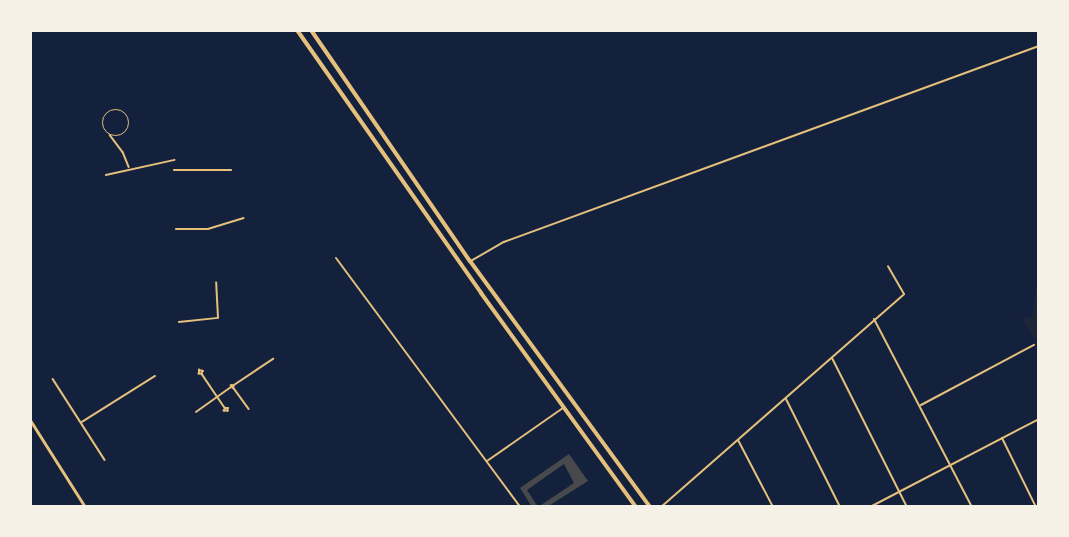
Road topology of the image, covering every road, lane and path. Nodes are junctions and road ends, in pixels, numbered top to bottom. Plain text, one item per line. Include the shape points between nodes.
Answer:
1 (310, 30) edge
2 (298, 32) edge
3 (1039, 46) edge
4 (109, 134) junction
5 (174, 160) dead end
6 (129, 168) junction
7 (174, 170) dead end
8 (231, 170) dead end
9 (106, 175) dead end
10 (243, 218) dead end
11 (176, 229) dead end
12 (336, 258) dead end
13 (470, 261) junction
14 (888, 266) dead end
15 (216, 283) dead end
16 (874, 319) junction
17 (178, 322) dead end
18 (1035, 345) dead end
19 (273, 358) dead end
20 (832, 358) junction
21 (202, 374) dead end
22 (155, 376) dead end
23 (53, 379) dead end
24 (233, 387) junction
25 (218, 397) junction
26 (786, 398) junction
27 (921, 405) junction
28 (565, 407) junction
29 (225, 408) dead end
30 (249, 410) dead end
31 (196, 412) dead end
32 (1039, 419) edge
33 (30, 420) edge
34 (82, 422) junction
35 (1002, 438) junction
36 (738, 440) junction
37 (105, 460) dead end
38 (487, 461) junction
39 (951, 465) junction
40 (899, 492) junction
41 (85, 507) edge
42 (520, 507) edge
43 (636, 507) edge
44 (650, 507) edge
45 (661, 507) edge
46 (773, 507) edge
47 (840, 507) edge
48 (870, 507) edge
49 (907, 507) edge
50 (972, 507) edge
51 (1036, 507) edge

1 - 13 highway
2 - 28 highway
3 - 13 street via 504,242
4 - 4 street via 119,136 127,130 129,120 123,111 113,110 105,116 103,126
4 - 6 street
5 - 6 street
6 - 9 street
7 - 8 street
10 - 11 street via 208,229
12 - 38 street
13 - 44 highway
14 - 16 street via 904,294
15 - 17 street via 218,318
16 - 20 street
16 - 27 street
18 - 27 street
19 - 24 street
20 - 26 street
20 - 40 street
21 - 25 street
22 - 34 street
23 - 34 street
24 - 25 street
24 - 30 street
25 - 29 street
25 - 31 street
26 - 36 street
26 - 47 street
27 - 39 street
28 - 38 street
28 - 43 highway
32 - 35 street
33 - 41 street
34 - 37 street
35 - 39 street
35 - 51 street
36 - 45 street
36 - 46 street
38 - 42 street
39 - 40 street
39 - 50 street
40 - 48 street
40 - 49 street

